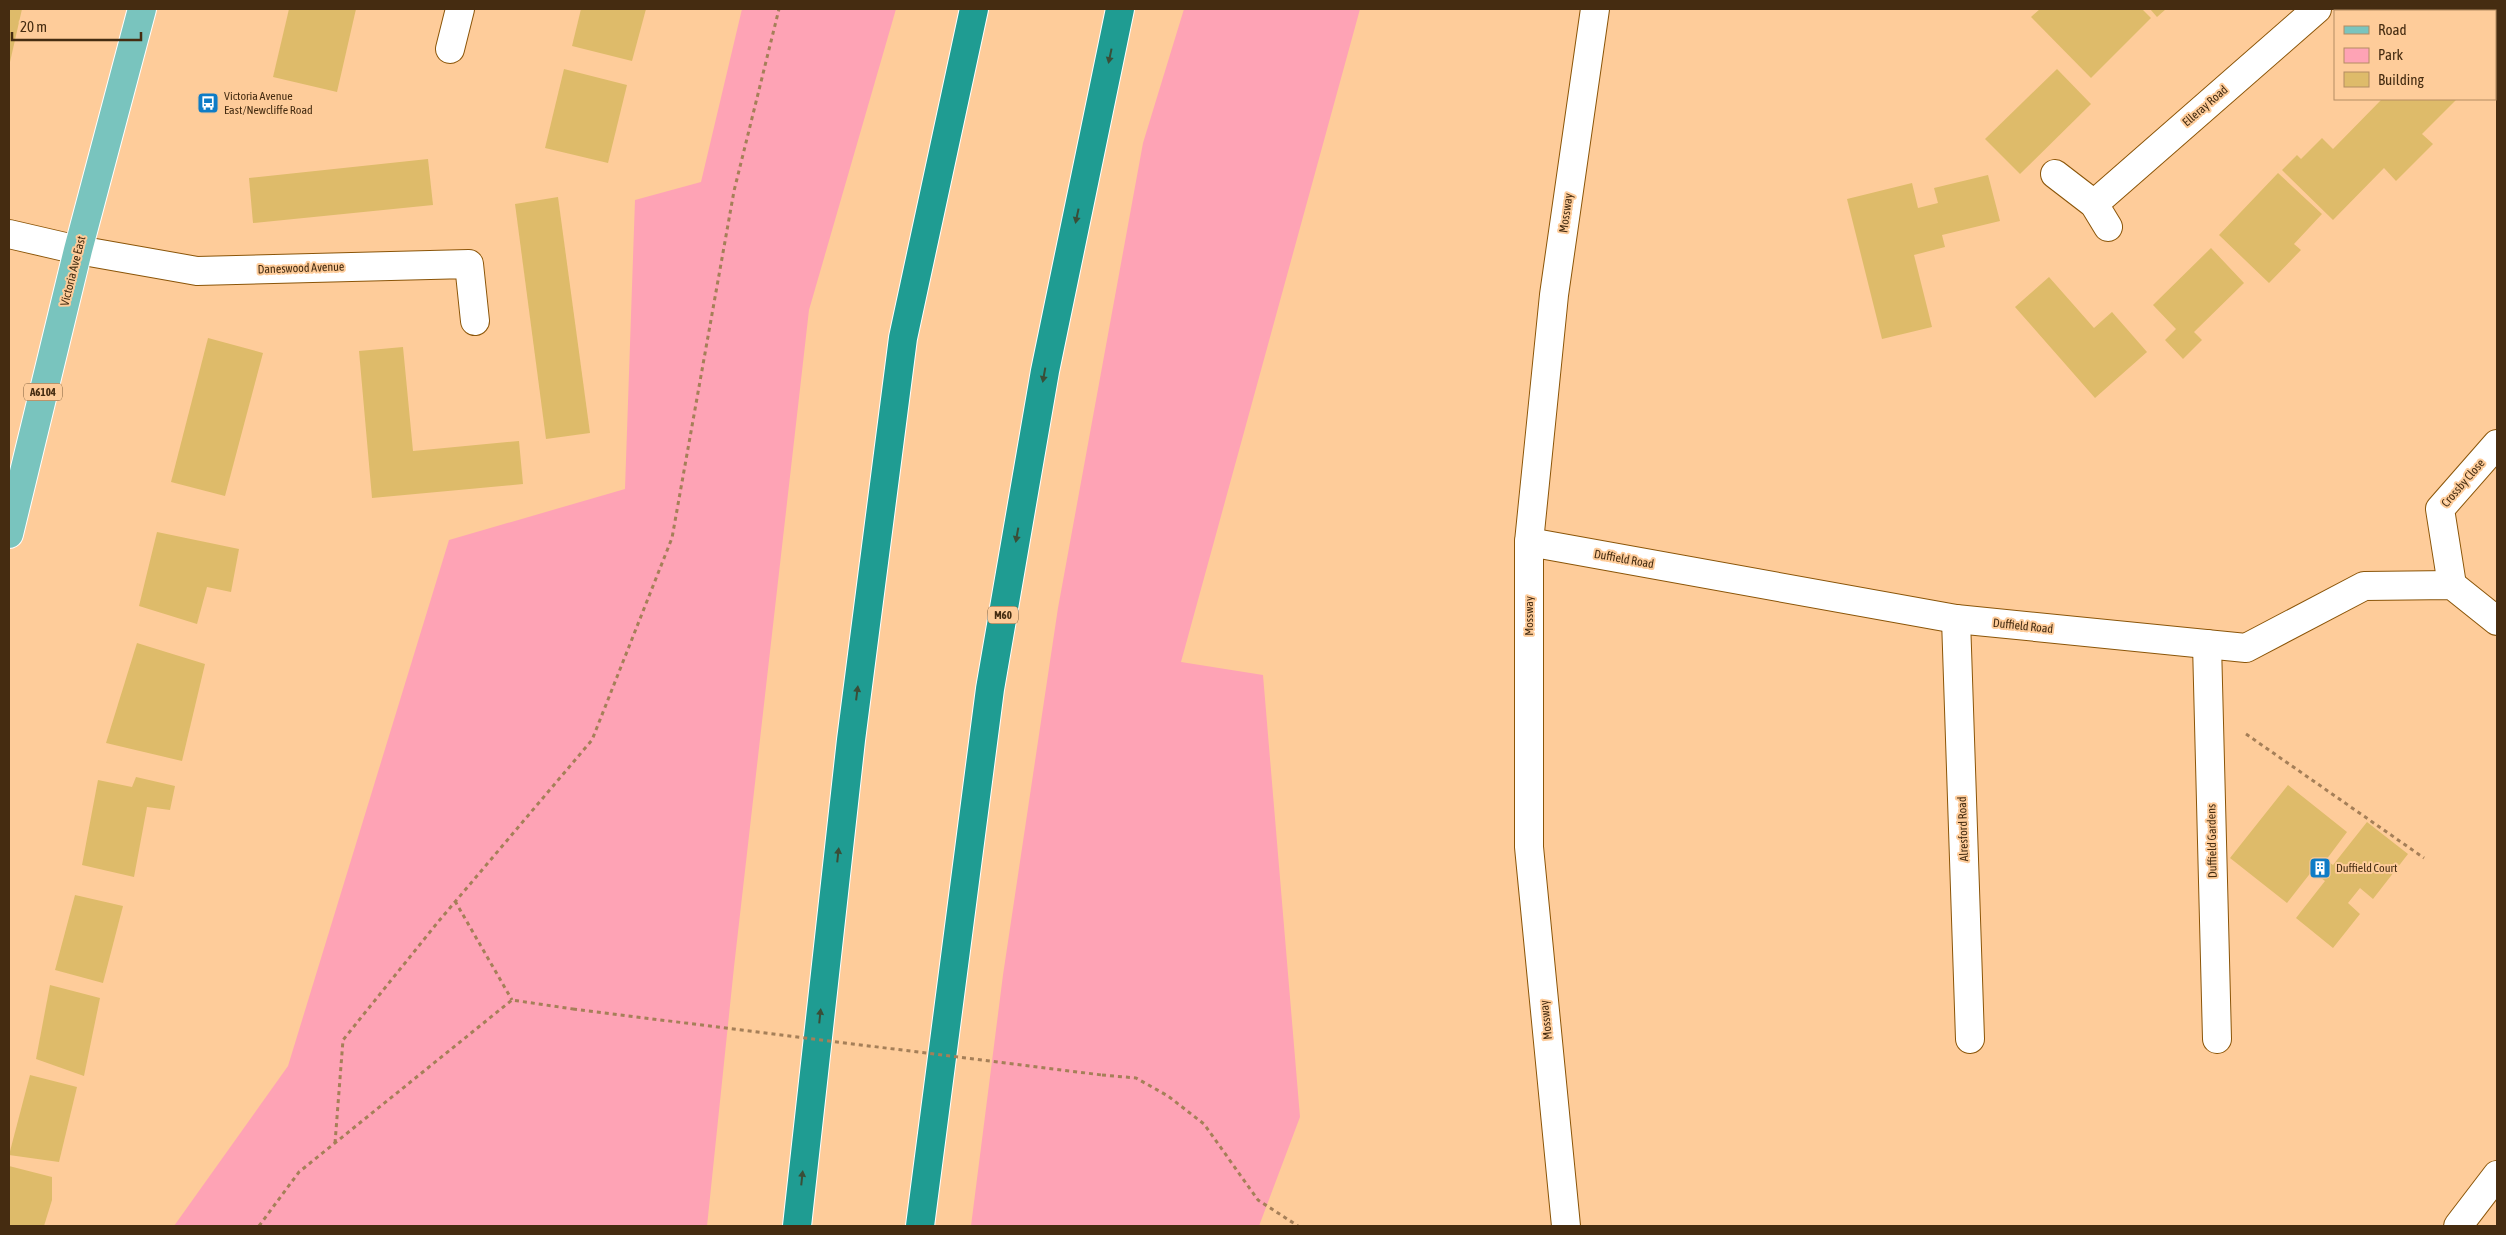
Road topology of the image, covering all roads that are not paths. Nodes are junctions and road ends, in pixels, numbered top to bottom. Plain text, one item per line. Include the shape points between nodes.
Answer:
1 (142, 9) edge
2 (460, 9) edge
3 (974, 9) edge
4 (1120, 9) edge
5 (1596, 9) edge
6 (2316, 9) edge
7 (450, 49) dead end
8 (2055, 174) dead end
9 (2094, 204) junction
10 (2108, 227) dead end
11 (9, 234) edge
12 (78, 250) junction
13 (475, 321) dead end
14 (2497, 444) edge
15 (9, 534) edge
16 (1529, 542) junction
17 (2452, 586) junction
18 (1956, 619) junction
19 (2497, 621) edge
20 (2207, 644) junction
21 (2217, 1039) dead end
22 (1970, 1040) dead end
23 (2497, 1175) edge
24 (796, 1226) edge
25 (920, 1226) edge
26 (1566, 1226) edge
27 (2458, 1226) edge

1 - 12 main road, Victoria Ave East / A6104
2 - 7 street
24 -> 3 highway via 851,740 903,338
4 -> 25 highway, M60 via 1045,371 990,689
5 - 16 street, Mossway via 1554,295
6 - 9 street, Elleray Road
8 - 9 street
9 - 10 street
11 - 12 street
12 - 13 street, Daneswood Avenue via 197,271 469,264
12 - 15 main road, Victoria Ave East / A6104
14 - 17 street, Crossby Close via 2440,508
16 - 18 street, Duffield Road
16 - 26 street, Mossway via 1529,847
17 - 19 street
17 - 20 street, Duffield Road via 2364,586 2246,648
18 - 20 street, Duffield Road
18 - 22 street, Alresford Road
20 - 21 street, Duffield Gardens
23 - 27 street

